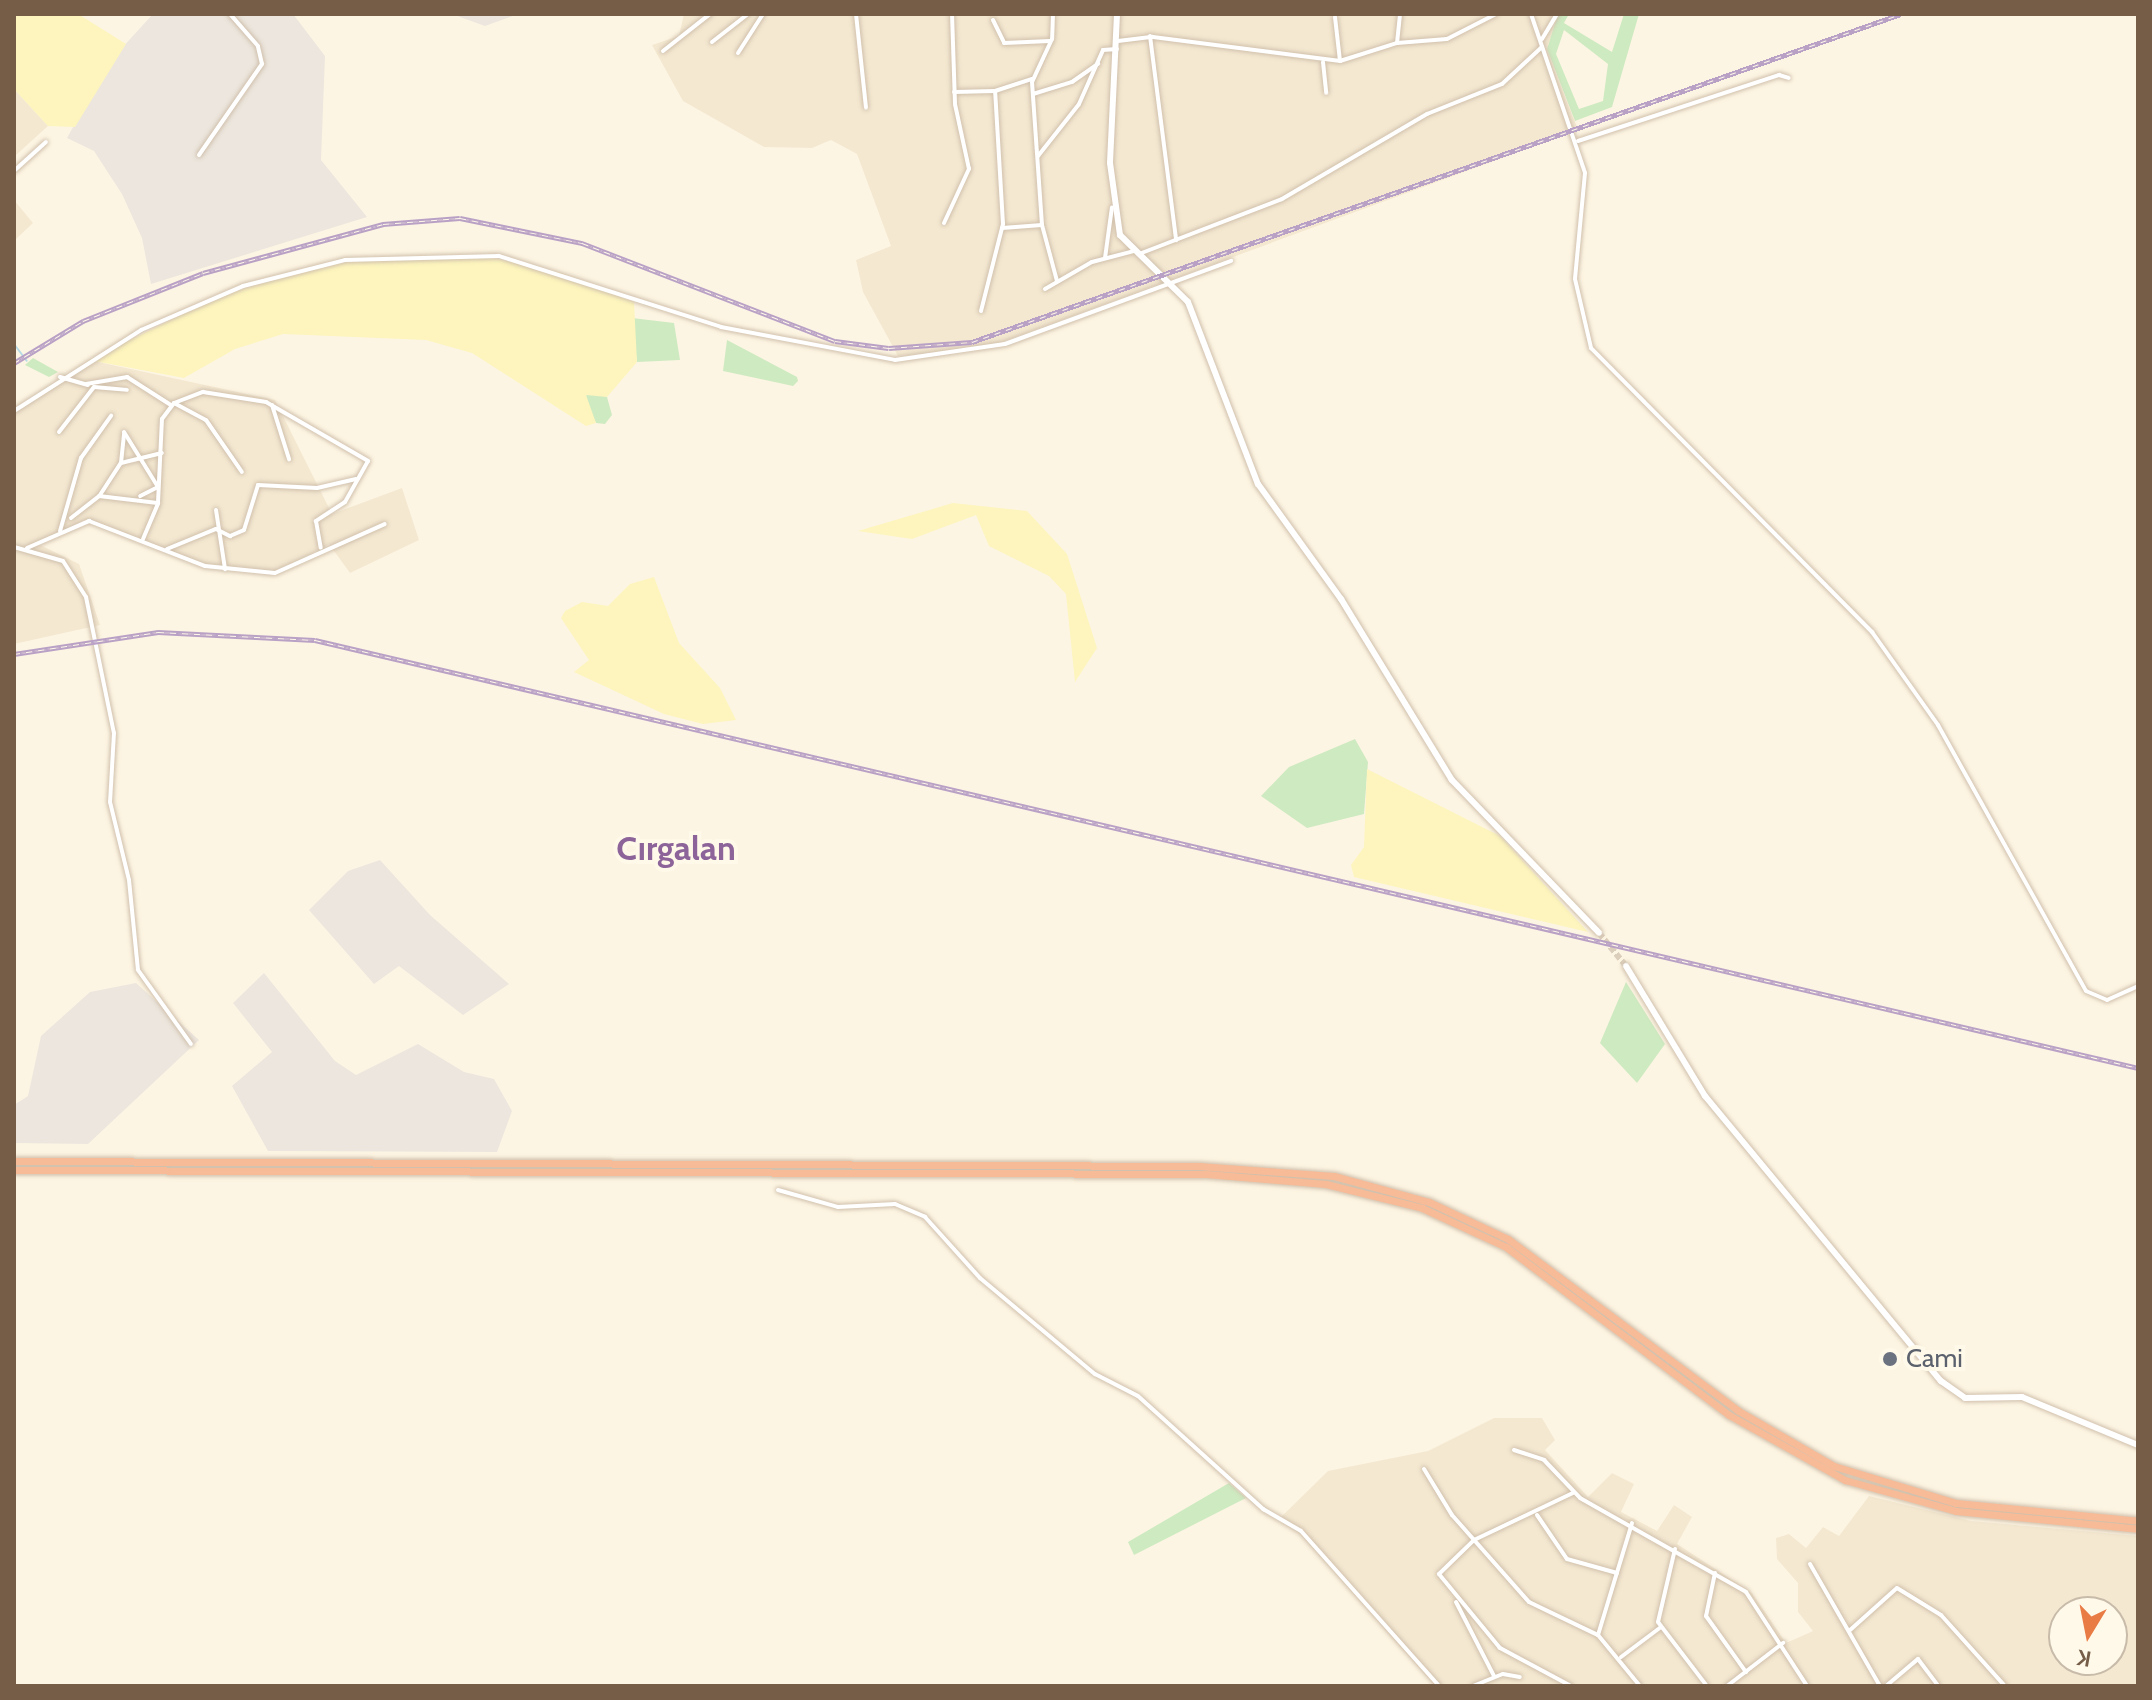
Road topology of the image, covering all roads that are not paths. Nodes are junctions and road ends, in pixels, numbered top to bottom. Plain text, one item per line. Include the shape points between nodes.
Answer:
1 (230, 14) edge
2 (710, 14) edge
3 (748, 14) edge
4 (763, 14) edge
5 (856, 14) edge
6 (952, 14) edge
7 (1053, 14) edge
8 (1117, 14) edge
9 (1400, 14) edge
10 (1496, 14) edge
11 (1531, 14) edge
12 (1557, 14) edge
13 (1335, 17) dead end
14 (993, 20) dead end
15 (1150, 36) junction
16 (1050, 41) junction
17 (712, 42) dead end
18 (1397, 43) junction
19 (1542, 43) junction
20 (1118, 44) junction
21 (663, 51) dead end
22 (738, 53) dead end
23 (1340, 61) junction
24 (1323, 62) junction
25 (1098, 64) junction
26 (1789, 78) dead end
27 (1032, 79) junction
28 (995, 91) junction
29 (954, 92) junction
30 (1326, 93) dead end
31 (1033, 94) junction
32 (866, 107) dead end
33 (1578, 141) junction
34 (46, 142) dead end
35 (199, 155) dead end
36 (1037, 158) junction
37 (14, 171) edge
38 (1112, 207) junction
39 (944, 223) dead end
40 (1042, 225) junction
41 (1002, 228) junction
42 (1176, 240) junction
43 (1137, 252) junction
44 (1105, 258) junction
45 (1231, 261) dead end
46 (1057, 281) junction
47 (1171, 285) junction
48 (1045, 289) dead end
49 (981, 311) dead end
50 (60, 377) junction
51 (86, 384) junction
52 (94, 387) junction
53 (127, 390) dead end
54 (173, 404) junction
55 (272, 405) junction
56 (14, 411) edge
57 (111, 416) dead end
58 (59, 432) dead end
59 (162, 453) junction
60 (144, 459) junction
61 (289, 459) dead end
62 (121, 463) junction
63 (242, 472) dead end
64 (356, 479) junction
65 (158, 487) junction
66 (99, 496) junction
67 (139, 496) junction
68 (158, 503) junction
69 (216, 510) dead end
70 (68, 521) junction
71 (385, 524) dead end
72 (216, 529) junction
73 (59, 532) junction
74 (143, 539) junction
75 (14, 547) edge
76 (26, 548) junction
77 (321, 548) junction
78 (166, 550) junction
79 (225, 569) junction
80 (1599, 933) tunnel mouth
81 (1626, 966) tunnel mouth
82 (2138, 986) edge
83 (191, 1044) dead end
84 (14, 1161) edge
85 (14, 1170) edge
86 (778, 1190) dead end
87 (2138, 1445) edge
88 (1514, 1450) dead end
89 (1424, 1469) dead end
90 (1573, 1493) junction
91 (1536, 1514) junction
92 (2138, 1521) edge
93 (1632, 1523) junction
94 (2138, 1529) edge
95 (1474, 1540) junction
96 (1675, 1549) junction
97 (1810, 1564) dead end
98 (1617, 1573) junction
99 (1715, 1573) junction
100 (1456, 1602) junction
101 (1661, 1627) junction
102 (1849, 1631) junction
103 (1598, 1635) junction
104 (1783, 1643) junction
105 (1620, 1658) junction
106 (1746, 1672) junction
107 (1494, 1676) junction
108 (1520, 1677) dead end
109 (1439, 1686) edge
110 (1473, 1686) edge
111 (1571, 1686) edge
112 (1640, 1686) edge
113 (1707, 1686) edge
114 (1727, 1686) edge
115 (1807, 1686) edge
116 (1883, 1686) edge
117 (1938, 1686) edge
118 (2005, 1686) edge

1 - 35 street via 260,49 262,64
2 - 21 street
3 - 17 street
4 - 22 street
5 - 32 street
6 - 29 street
7 - 16 street
8 - 20 street
9 - 18 street
10 - 18 street via 1447,39
11 - 19 street
12 - 19 street
13 - 23 street
14 - 16 street via 1004,43
15 - 20 street
15 - 24 street
15 - 42 street
16 - 27 street
18 - 23 street
19 - 33 street
19 - 42 street via 1502,84 1427,114 1282,199
20 - 25 street via 1103,50
20 - 38 street
23 - 24 street
24 - 30 street
25 - 31 street
25 - 36 street via 1079,104
26 - 33 street via 1779,75
27 - 28 street
27 - 31 street
28 - 29 street
28 - 41 street
29 - 39 street via 969,169
31 - 36 street
33 - 82 street via 1585,173 1575,285 1591,348 1872,632 1938,725 2086,991 2107,1000
34 - 37 street
36 - 40 street
38 - 43 street
38 - 44 street
40 - 41 street
40 - 46 street
41 - 49 street
42 - 43 street
43 - 44 street
43 - 47 street
44 - 46 street
45 - 47 street
46 - 48 street
47 - 50 street via 1005,344 895,360 721,327 507,257 359,258 213,297
47 - 80 street via 1188,302 1252,473 1273,510 1341,599 1457,787
50 - 51 street
50 - 56 street
51 - 52 street
51 - 54 street via 127,377
52 - 53 street
52 - 58 street
54 - 55 street via 203,392
54 - 59 street via 161,423
54 - 63 street via 206,420
55 - 61 street
55 - 64 street via 368,461
57 - 70 street via 81,458
59 - 60 street
59 - 65 street
60 - 62 street
60 - 62 street via 124,432
60 - 65 street
62 - 66 street
64 - 72 street via 317,488 258,485 244,530 232,536
64 - 77 street via 345,502 316,521
65 - 67 street
65 - 68 street
66 - 67 street
66 - 70 street
67 - 68 street
68 - 74 street
69 - 72 street
70 - 73 street
71 - 77 street
72 - 78 street
72 - 79 street
73 - 74 street via 89,521
73 - 76 street
74 - 78 street
75 - 76 street
76 - 83 street via 63,561 86,597 114,733 109,794 138,970
77 - 79 street via 279,573
78 - 79 street
81 - 87 street via 1705,1096 1892,1328 1955,1394 2022,1397
84 - 92 highway via 1199,1166 1334,1176 1429,1202 1508,1239 1737,1410 1834,1466 1945,1501
85 - 94 highway via 1206,1174 1326,1184 1422,1208 1506,1247 1729,1415 1845,1480 1970,1514
86 - 109 street via 838,1207 895,1204 925,1217 980,1278 1095,1374 1138,1396 1263,1509 1301,1531
88 - 90 street via 1547,1463
89 - 95 street
90 - 91 street
90 - 93 street
91 - 95 street
91 - 98 street via 1567,1559
93 - 96 street
93 - 98 street
95 - 100 street via 1439,1572
95 - 103 street via 1529,1602
96 - 99 street
96 - 101 street via 1658,1611
97 - 102 street
98 - 103 street
99 - 104 street via 1751,1597
99 - 106 street via 1706,1616
100 - 107 street
100 - 111 street via 1505,1652
101 - 105 street
101 - 113 street
102 - 116 street
102 - 118 street via 1897,1588 1941,1615
103 - 105 street
104 - 106 street
104 - 115 street
105 - 112 street
106 - 114 street
107 - 108 street
107 - 110 street
116 - 117 street via 1918,1659

